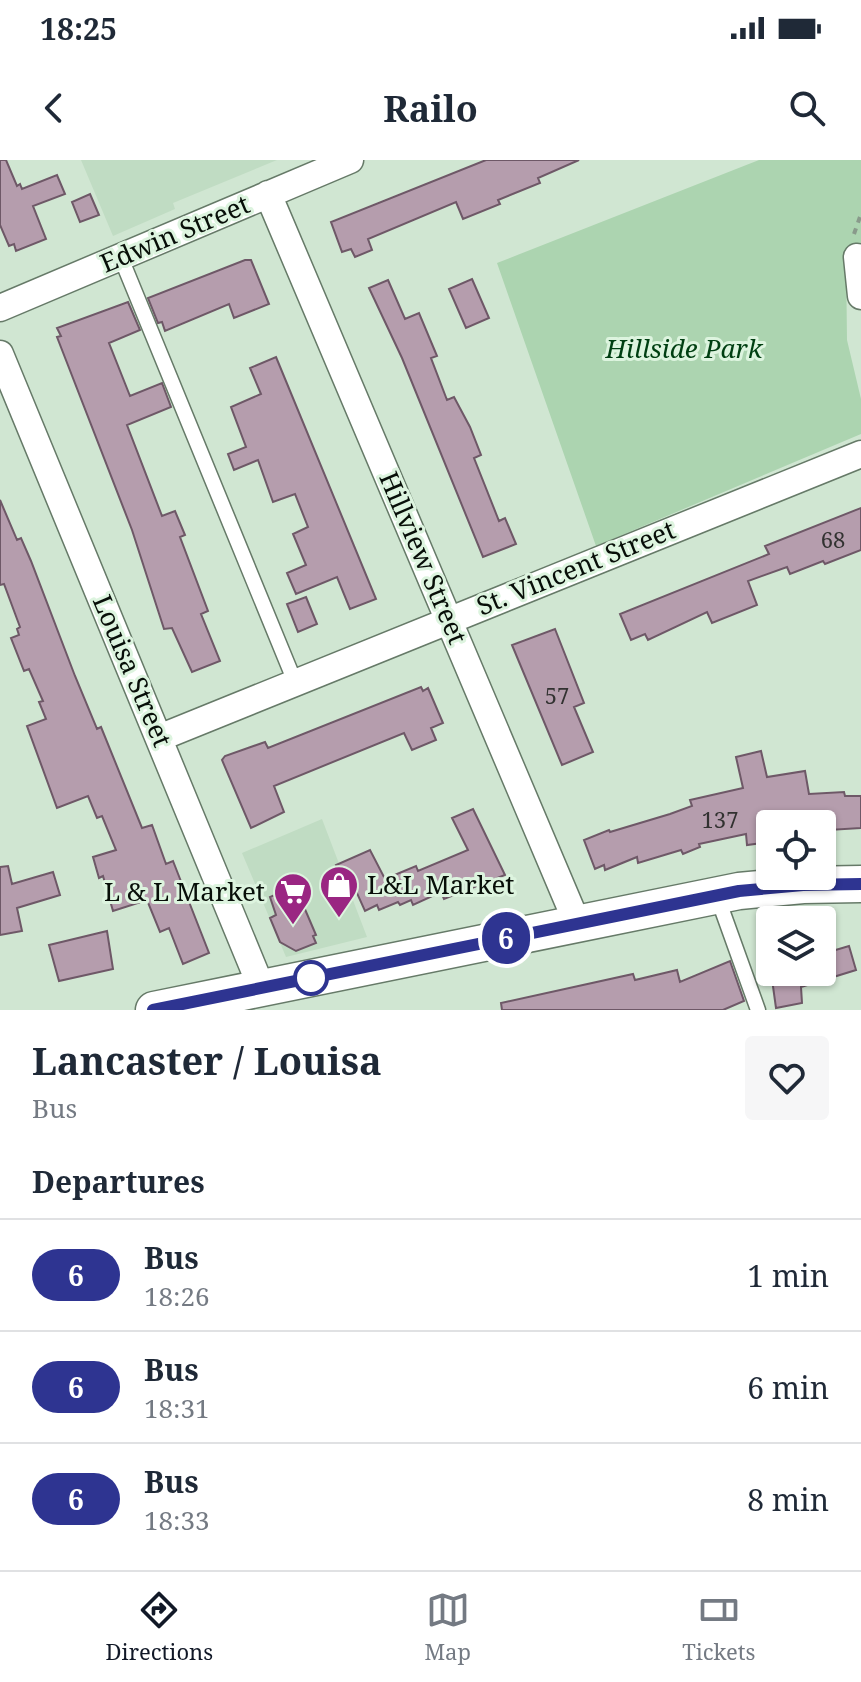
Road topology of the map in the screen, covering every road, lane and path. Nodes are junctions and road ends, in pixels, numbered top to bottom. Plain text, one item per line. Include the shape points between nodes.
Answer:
1 (350, 160) edge
2 (268, 194) junction
3 (857, 257) dead end
4 (121, 258) junction
5 (861, 296) edge
6 (0, 308) edge
7 (0, 354) edge
8 (861, 454) edge
9 (449, 620) junction
10 (295, 682) junction
11 (159, 738) junction
12 (861, 884) edge
13 (717, 896) junction
14 (577, 923) junction
15 (262, 989) junction
16 (154, 1010) edge
17 (758, 1010) edge

1 - 2 street, Edwin Street
2 - 4 street, Edwin Street
2 - 9 street, Hillview Street
3 - 5 street
4 - 6 street, Edwin Street
4 - 10 lane
7 - 11 street, Louisa Street
8 - 9 street, St. Vincent Street
9 - 10 street, St. Vincent Street
9 - 14 street, Hillview Street
10 - 11 street, St. Vincent Street
11 - 15 street, Louisa Street
12 - 13 main road via 770,887
13 - 14 main road
13 - 17 lane
14 - 15 main road
15 - 16 main road

